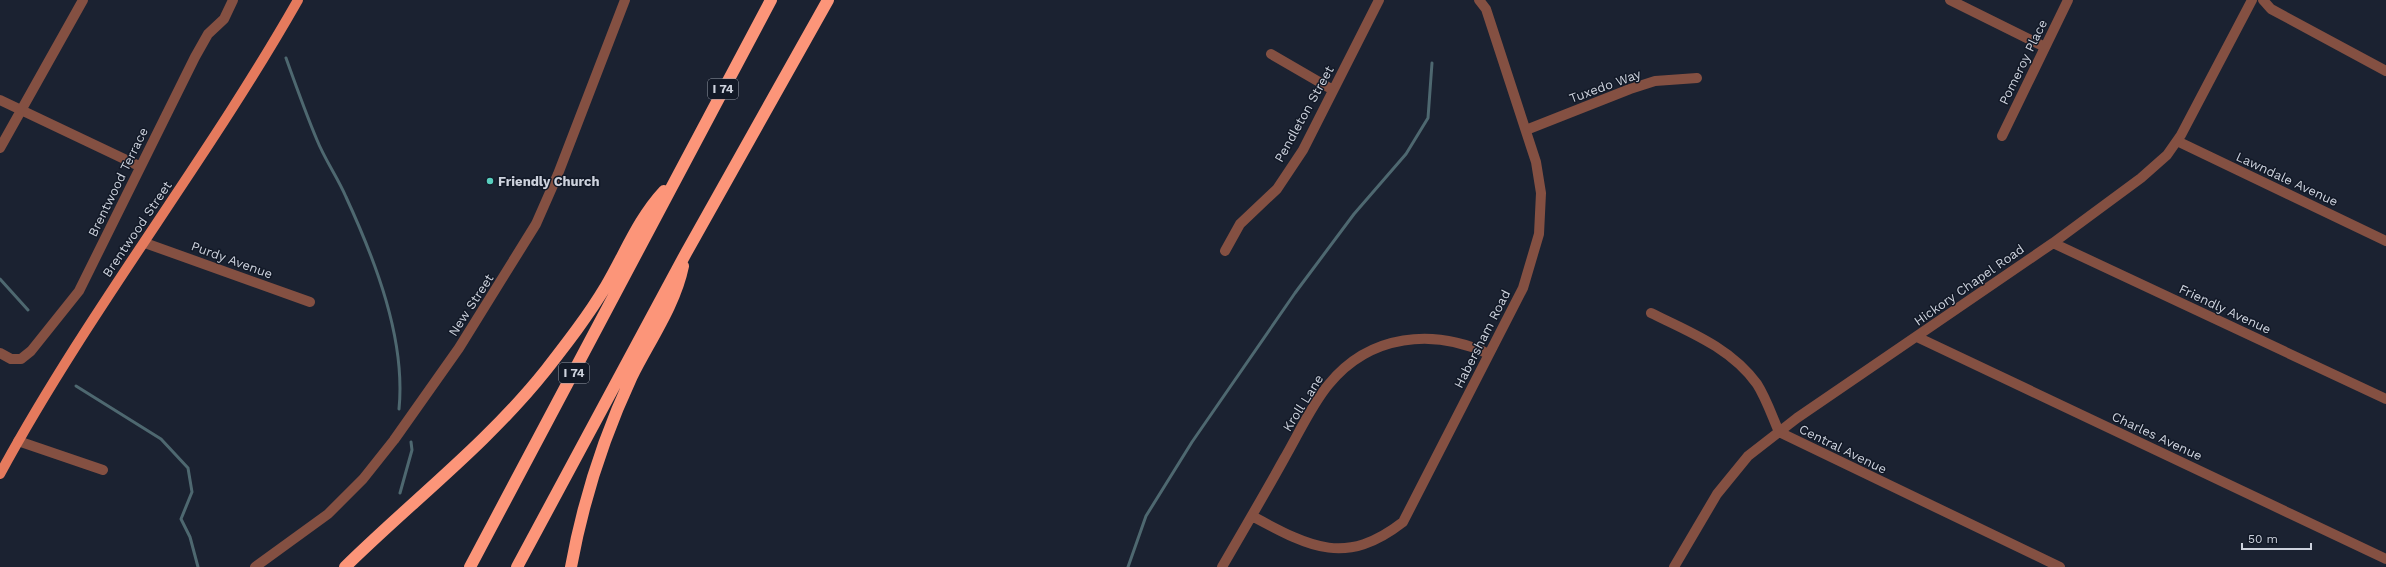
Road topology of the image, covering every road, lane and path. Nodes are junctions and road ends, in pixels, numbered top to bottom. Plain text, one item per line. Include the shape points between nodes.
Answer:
1 (83, 0) edge
2 (233, 0) edge
3 (625, 0) edge
4 (771, 0) edge
5 (828, 0) edge
6 (1379, 0) edge
7 (1479, 0) edge
8 (1950, 0) edge
9 (2068, 0) edge
10 (2252, 0) edge
11 (2263, 0) edge
12 (296, 1) edge
13 (2045, 47) junction
14 (1272, 54) dead end
15 (2386, 71) edge
16 (1697, 78) dead end
17 (1333, 90) junction
18 (0, 100) edge
19 (21, 110) junction
20 (1526, 130) junction
21 (2002, 136) dead end
22 (2177, 141) junction
23 (0, 148) edge
24 (140, 166) junction
25 (676, 179) junction
26 (2386, 241) edge
27 (2054, 242) junction
28 (145, 243) junction
29 (1225, 251) dead end
30 (686, 253) junction
31 (310, 302) dead end
32 (1651, 313) dead end
33 (1917, 337) junction
34 (0, 353) edge
35 (1489, 354) junction
36 (2386, 399) edge
37 (1779, 432) junction
38 (18, 441) junction
39 (103, 470) dead end
40 (0, 474) edge
41 (1252, 516) junction
42 (2386, 559) edge
43 (255, 567) edge
44 (345, 567) edge
45 (470, 567) edge
46 (517, 567) edge
47 (571, 567) edge
48 (1222, 567) edge
49 (1674, 567) edge
50 (2060, 567) edge

1 - 19 street
2 - 24 street, Brentwood Terrace via 224,19 208,34
3 - 43 street, New Street via 564,160 536,224 459,348 363,479 328,514
4 - 25 highway, I 74
5 - 30 highway
6 - 17 street, Pendleton Street
7 - 20 street, Habersham Road via 1486,9
8 - 13 street
9 - 13 street, Pomeroy Place
10 - 22 street, Hickory Chapel Road
11 - 15 street via 2271,9
12 - 28 main road, Brentwood Street via 223,123
13 - 21 street, Pomeroy Place
14 - 17 street
16 - 20 street, Tuxedo Way via 1655,81
17 - 29 street, Pendleton Street via 1298,156 1276,189 1240,224
18 - 19 street
19 - 23 street
19 - 24 street
20 - 35 street, Habersham Road via 1536,162 1541,193 1539,234 1523,288
22 - 26 street, Lawndale Avenue
22 - 27 street, Hickory Chapel Road via 2167,155 2141,178
24 - 34 street, Brentwood Terrace via 79,291 32,351 21,359 11,359
25 - 44 highway via 648,208 605,287 568,341 516,406 464,458
25 - 45 highway, I 74
27 - 33 street, Hickory Chapel Road
27 - 36 street, Friendly Avenue
28 - 31 street, Purdy Avenue
28 - 38 main road, Brentwood Street via 83,332
30 - 46 highway
30 - 47 highway via 678,287 632,377 605,441 582,515
32 - 37 street, Central Avenue via 1724,350 1758,386
33 - 37 street, Hickory Chapel Road
33 - 42 street, Charles Avenue
35 - 41 street, Kroll Lane via 1454,341 1418,338 1386,344 1356,359 1328,385
35 - 41 street, Habersham Road via 1403,522 1388,535 1360,548 1326,550 1305,545
37 - 49 street, Hickory Chapel Road via 1748,456 1729,477
37 - 50 street, Central Avenue
38 - 39 street
38 - 40 main road, Brentwood Street
41 - 48 street, Kroll Lane

